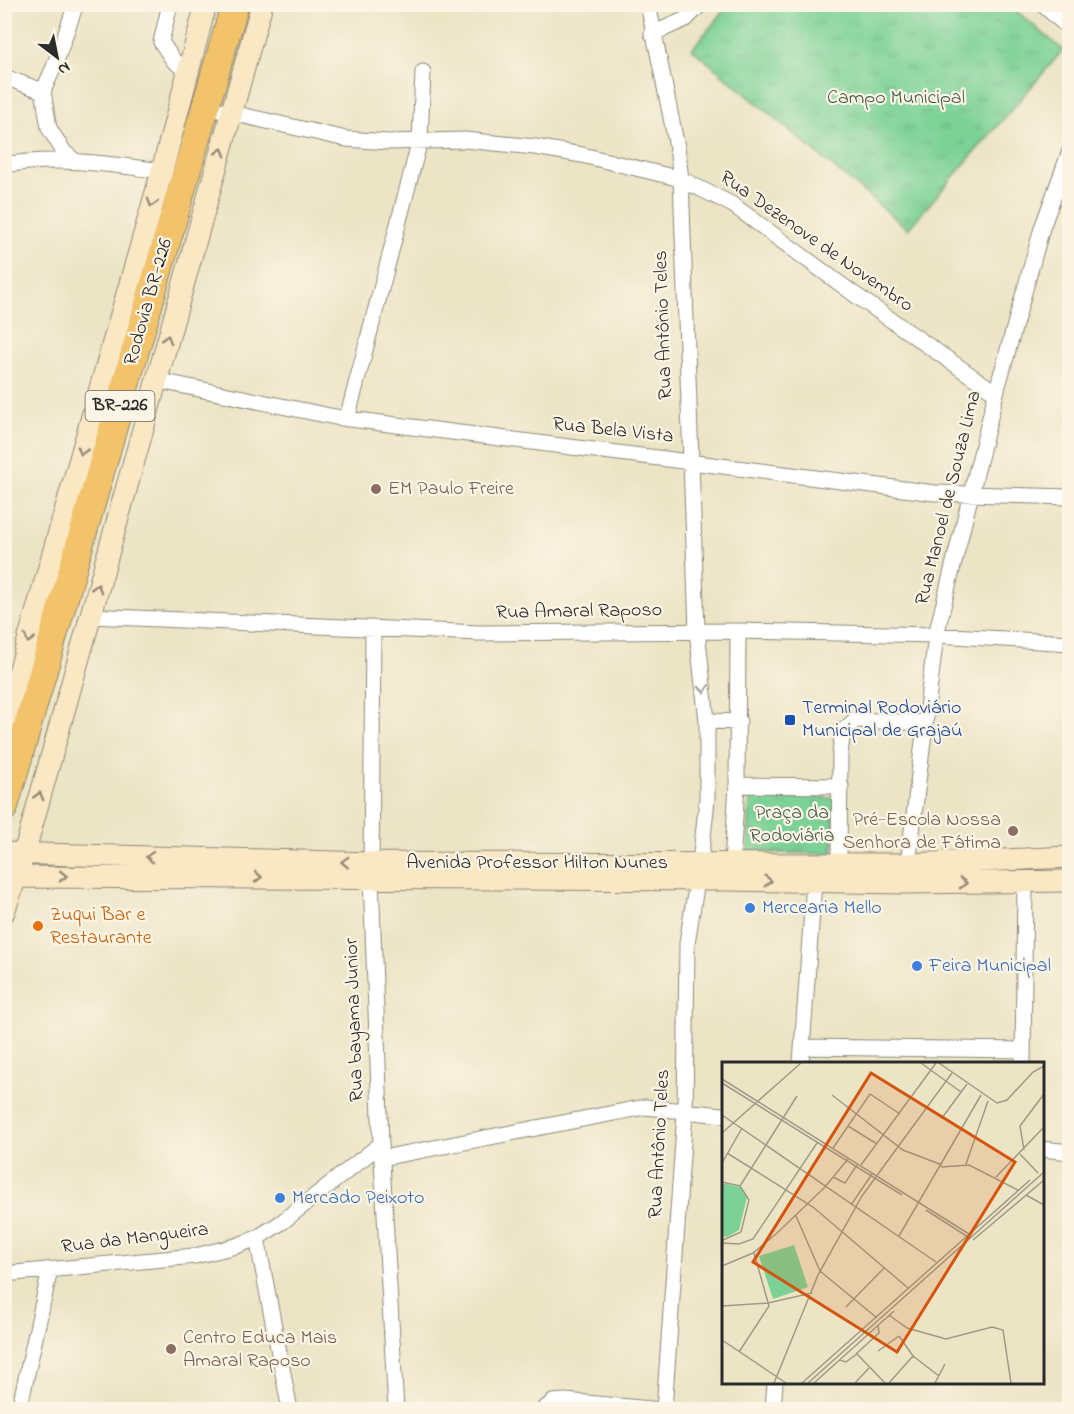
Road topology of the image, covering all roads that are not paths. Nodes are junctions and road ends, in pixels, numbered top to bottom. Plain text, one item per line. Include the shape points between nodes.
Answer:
1 (76, 4) edge
2 (170, 4) edge
3 (206, 4) edge
4 (235, 4) edge
5 (262, 4) edge
6 (648, 4) edge
7 (700, 4) edge
8 (1042, 4) edge
9 (1070, 29) edge
10 (652, 34) junction
11 (188, 72) junction
12 (423, 72) dead end
13 (4, 77) edge
14 (43, 91) junction
15 (205, 107) junction
16 (232, 114) junction
17 (420, 140) junction
18 (1070, 151) edge
19 (75, 161) junction
20 (4, 165) edge
21 (162, 171) junction
22 (681, 179) junction
23 (155, 380) junction
24 (996, 393) junction
25 (347, 418) junction
26 (689, 461) junction
27 (973, 492) junction
28 (1070, 497) edge
29 (89, 616) junction
30 (373, 628) junction
31 (697, 631) junction
32 (738, 631) junction
33 (936, 635) junction
34 (1070, 643) edge
35 (707, 721) junction
36 (739, 722) junction
37 (925, 723) junction
38 (4, 725) edge
39 (737, 785) junction
40 (841, 786) junction
41 (4, 808) edge
42 (14, 853) edge
43 (1070, 857) edge
44 (371, 871) junction
45 (731, 871) junction
46 (699, 872) junction
47 (839, 873) junction
48 (907, 874) junction
49 (10, 876) edge
50 (1070, 881) edge
51 (814, 882) junction
52 (1025, 883) junction
53 (4, 912) edge
54 (802, 1047) junction
55 (1023, 1057) edge
56 (801, 1062) edge
57 (685, 1113) junction
58 (722, 1115) edge
59 (1044, 1149) edge
60 (382, 1151) junction
61 (1070, 1152) edge
62 (257, 1238) junction
63 (50, 1270) junction
64 (4, 1274) edge
65 (775, 1384) edge
66 (19, 1410) edge
67 (290, 1410) edge
68 (396, 1410) edge
69 (543, 1410) edge
70 (662, 1410) edge
71 (773, 1410) edge

1 - 14 street
2 - 11 street via 161,42 174,62
3 - 11 main road
4 - 15 highway, Rodovia BR-226 / BR-226
5 - 16 main road
6 - 10 street, Rua Antônio Teles
7 - 10 street via 686,19
8 - 9 street
10 - 22 street, Rua Antônio Teles
11 - 21 main road
12 - 17 street
13 - 14 street
14 - 19 street via 49,128 64,152
15 - 16 street, Rua Dezenove de Novembro
15 - 41 highway, Rodovia BR-226 / BR-226
16 - 17 street, Rua Dezenove de Novembro via 346,139
23 -> 16 main road
17 - 22 street, Rua Dezenove de Novembro via 536,147
17 - 25 street
18 - 24 street, Rua Manoel de Souza Lima via 1042,228
19 - 20 street
19 - 21 street
21 -> 38 main road
22 - 24 street, Rua Dezenove de Novembro via 733,205
22 - 26 street, Rua Antônio Teles
23 - 25 street, Rua Bela Vista
29 -> 23 main road
24 - 27 street, Rua Manoel de Souza Lima
25 - 26 street, Rua Bela Vista
26 - 27 street, Rua Bela Vista via 935,493
26 - 31 street, Rua Antônio Teles
27 - 28 street, Rua Bela Vista
27 - 33 street, Rua Manoel de Souza Lima
29 - 30 street, Rua Amaral Raposo
42 -> 29 main road
30 - 31 street, Rua Amaral Raposo via 480,633
30 - 44 street, Rua bayama Junior
31 - 32 street, Rua Amaral Raposo
31 -> 35 street, Rua Antônio Teles
32 - 33 street, Rua Amaral Raposo
32 - 36 street
33 - 34 street, Rua Amaral Raposo
33 - 37 street, Rua Manoel de Souza Lima
35 - 36 street
35 - 46 street, Rua Antônio Teles via 707,800
36 - 39 street
37 - 40 street via 855,720 848,725 841,740
37 - 48 street, Rua Manoel de Souza Lima
39 - 40 street
39 - 45 street
40 - 47 street
44 -> 42 main road, Avenida Professor Hilton Nunes
42 - 49 main road
43 - 48 main road, Avenida Professor Hilton Nunes
44 - 46 main road, Avenida Professor Hilton Nunes
49 -> 44 main road, Avenida Professor Hilton Nunes
44 - 60 street, Rua bayama Junior
45 - 46 main road, Avenida Professor Hilton Nunes
45 - 47 main road, Avenida Professor Hilton Nunes
45 -> 51 main road, Avenida Professor Hilton Nunes
46 - 57 street, Rua Antônio Teles via 687,943
47 - 48 main road, Avenida Professor Hilton Nunes
47 - 51 main road, Avenida Professor Hilton Nunes
48 -> 52 main road, Avenida Professor Hilton Nunes
49 - 53 main road
50 - 52 main road, Avenida Professor Hilton Nunes
51 - 54 street
52 - 55 street
54 - 55 street
54 - 56 street
57 - 58 street, Rua da Mangueira
57 - 60 street, Rua da Mangueira via 645,1107 470,1143
57 - 70 street, Rua Antônio Teles
59 - 61 street
60 - 62 street, Rua da Mangueira
60 - 68 street, Rua bayama Junior
62 - 63 street, Rua da Mangueira via 195,1256
62 - 67 street
63 - 64 street, Rua da Mangueira
63 - 66 street
65 - 71 street
69 - 70 street via 553,1402 565,1401

